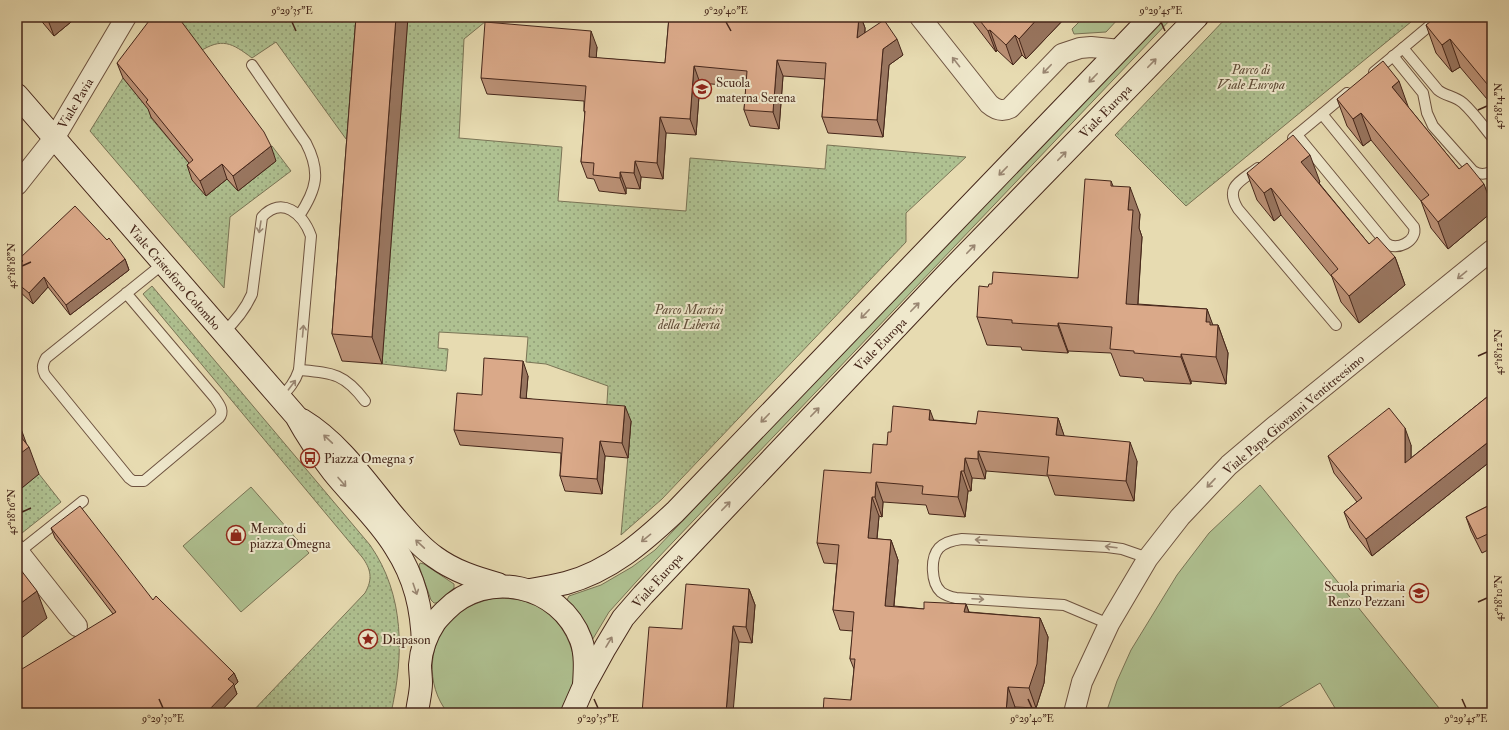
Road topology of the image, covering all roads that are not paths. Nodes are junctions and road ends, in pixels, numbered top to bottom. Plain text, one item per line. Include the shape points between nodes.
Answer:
1 (126, 17) edge
2 (920, 17) edge
3 (1151, 17) edge
4 (1197, 17) edge
5 (1440, 17) edge
6 (1403, 48) junction
7 (1120, 50) junction
8 (1392, 56) junction
9 (252, 65) dead end
10 (17, 95) edge
11 (1322, 114) junction
12 (1298, 135) junction
13 (55, 137) junction
14 (1492, 137) edge
15 (1285, 145) edge
16 (1267, 160) edge
17 (1492, 171) edge
18 (17, 185) edge
19 (299, 216) junction
20 (1492, 250) edge
21 (164, 263) junction
22 (126, 293) junction
23 (1336, 325) dead end
24 (223, 333) junction
25 (299, 370) junction
26 (280, 398) junction
27 (365, 400) dead end
28 (296, 416) junction
29 (83, 502) dead end
30 (18, 551) edge
31 (1148, 558) junction
32 (504, 586) junction
33 (530, 590) junction
34 (1109, 624) junction
35 (77, 626) dead end
36 (423, 645) junction
37 (421, 683) junction
38 (584, 688) junction
39 (416, 713) edge
40 (434, 713) edge
41 (572, 713) edge
42 (1074, 713) edge

1 - 13 street, Viale Pavia
7 -> 2 street via 1091,47 1062,54 1010,108 1000,110 989,104
3 - 7 street, Viale Europa
38 -> 4 street, Viale Europa via 624,618 643,595 944,277
5 - 6 lane
6 - 8 lane
6 - 14 lane via 1443,95 1456,98 1463,103
7 -> 33 street, Viale Europa via 652,534 625,556 601,569 566,583
8 - 11 lane
8 - 17 lane via 1423,93 1427,114 1433,126 1473,171 1479,175
9 - 19 lane via 306,143 314,163 316,178 313,190
10 - 13 street, Viale Cristoforo Colombo
11 - 12 lane
11 - 12 lane via 1414,227 1415,232 1407,242 1394,247 1386,243
12 - 15 lane
13 - 18 street, Viale Pavia
13 - 21 street, Viale Cristoforo Colombo
16 - 23 lane via 1236,185 1232,192 1232,200
19 -> 24 lane via 277,206 268,210 262,217 252,294 240,317
25 -> 19 lane via 311,236 307,225
20 -> 31 street, Viale Papa Giovanni Ventitreesimo via 1229,465 1180,517
21 - 22 lane
21 - 24 street, Viale Cristoforo Colombo
22 - 22 lane via 46,358 42,370 128,478 139,482 148,478 184,448 219,418 222,412 215,398
24 - 26 street, Viale Cristoforo Colombo
26 -> 25 lane via 291,388
25 - 27 lane via 323,372 342,378
26 - 28 street, Viale Cristoforo Colombo
32 -> 28 street via 466,575 418,543 333,444 318,430
28 -> 36 street via 320,454 395,547 420,605
29 - 30 lane
30 - 35 street
31 - 34 street, Viale Papa Giovanni Ventitreesimo
31 -> 34 lane via 1107,547 962,538 946,543 935,554 934,580 941,592 948,596 1064,605
32 - 33 street, Viale Europa
32 - 36 street, Viale Europa via 478,590 454,602 435,621
33 - 38 street, Viale Europa via 551,601 569,618 581,640 586,664
34 - 42 street, Viale Papa Giovanni Ventitreesimo via 1082,682
36 - 37 street, Viale Europa
37 - 39 street, Viale Europa
37 - 40 street, Viale Europa via 429,707
38 - 41 street, Viale Europa

